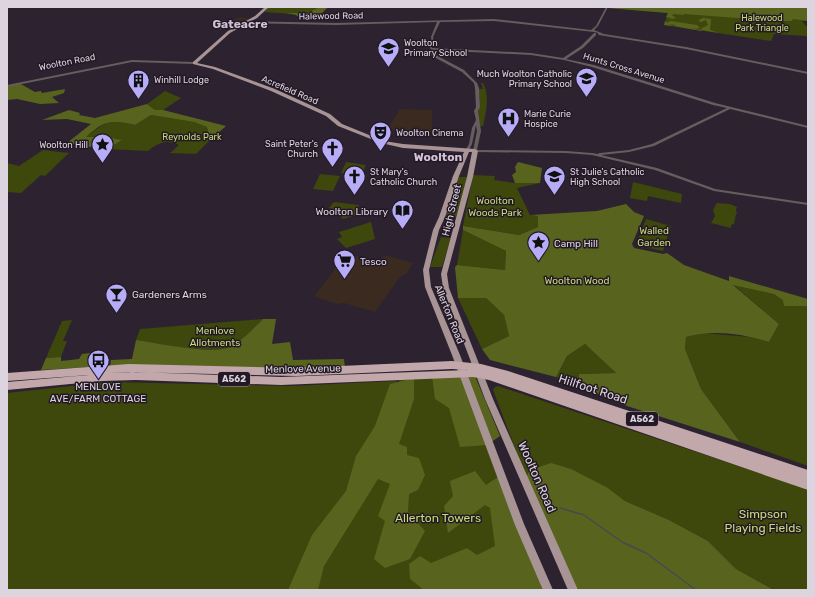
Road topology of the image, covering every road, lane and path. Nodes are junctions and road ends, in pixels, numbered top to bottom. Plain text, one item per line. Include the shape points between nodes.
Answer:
1 (267, 7) edge
2 (607, 7) edge
3 (248, 22) junction
4 (439, 22) junction
5 (593, 33) junction
6 (432, 49) junction
7 (564, 59) junction
8 (194, 63) junction
9 (808, 73) edge
10 (7, 86) edge
11 (730, 108) junction
12 (477, 120) junction
13 (808, 127) edge
14 (467, 151) junction
15 (475, 151) junction
16 (600, 155) junction
17 (808, 204) edge
18 (426, 270) joint
19 (444, 274) joint
20 (456, 355) junction
21 (445, 365) junction
22 (461, 369) junction
23 (477, 370) junction
24 (104, 373) junction
25 (7, 377) edge
26 (499, 380) junction
27 (7, 386) edge
28 (485, 389) junction
29 (808, 475) edge
30 (808, 485) edge
31 (548, 590) edge
32 (573, 590) edge

1 - 3 main road
2 - 5 street
3 - 4 street, Halewood Road
3 - 8 main road via 229,32
4 - 5 street, Halewood Road via 506,20
4 - 6 street via 432,37
5 - 7 street via 582,47
5 - 9 street, Halewood Road via 686,48
6 - 7 street, Hunts Cross Avenue via 531,54
6 - 12 street via 475,83 478,93
7 - 11 street, Hunts Cross Avenue
8 - 10 street, Woolton Road via 132,61
8 - 14 main road, Acrefield Road via 274,90 328,115 340,125 376,140 403,146
11 - 13 street, Hunts Cross Avenue
11 - 16 street via 653,145
12 - 14 street
12 - 15 street via 479,130
14 - 15 main road, Acrefield Road
14 - 18 main road, High Street via 436,230
15 - 16 street via 576,152
15 - 19 main road, High Street
16 - 17 street via 656,169 714,190
18 - 20 main road, Allerton Road via 428,287
19 - 23 main road, Allerton Road via 446,288
20 - 21 main road
20 - 22 main road, Allerton Road
21 - 22 highway, Menlove Avenue / A562
21 - 24 highway, Menlove Avenue / A562 via 296,372 129,368
22 - 23 highway, Menlove Avenue / A562
22 - 24 highway, Menlove Avenue / A562 via 281,381
22 - 31 main road via 517,518
23 - 26 highway, Hillfoot Road / A562
23 - 28 main road, Woolton Road
23 - 29 highway, Hillfoot Road / A562 via 520,379
24 - 25 highway, Menlove Avenue / A562
24 - 27 highway, Menlove Avenue / A562
26 - 28 main road via 490,381
26 - 30 highway, Hillfoot Road / A562
28 - 32 main road, Woolton Road

